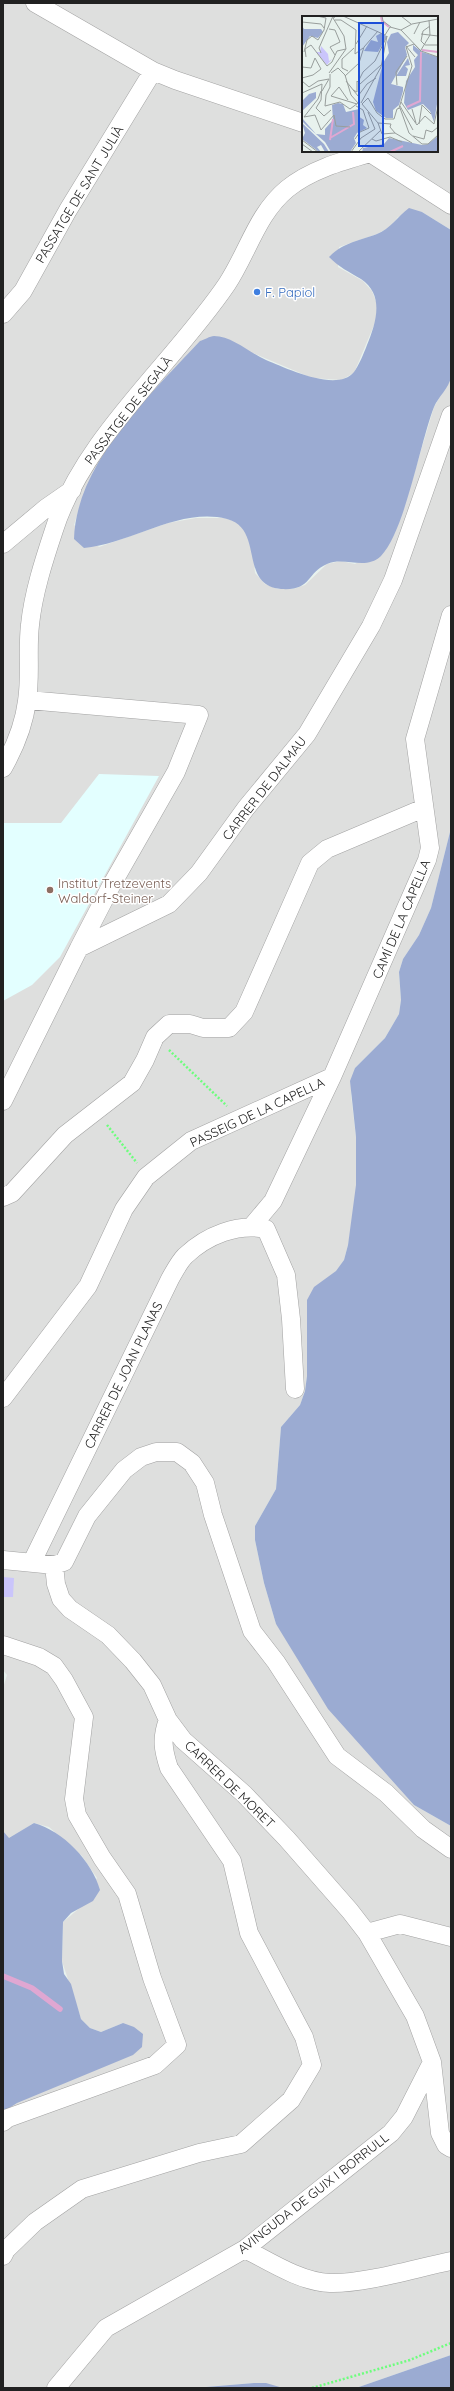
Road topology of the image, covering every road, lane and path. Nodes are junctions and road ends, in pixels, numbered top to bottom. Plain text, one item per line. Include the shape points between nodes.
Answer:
1 (35, 3) edge
2 (153, 70) junction
3 (302, 123) edge
4 (368, 152) edge
5 (451, 205) edge
6 (3, 314) edge
7 (451, 415) edge
8 (72, 490) junction
9 (3, 544) edge
10 (451, 615) edge
11 (28, 700) junction
12 (3, 768) edge
13 (424, 808) junction
14 (79, 948) junction
15 (155, 1037) junction
16 (332, 1077) junction
17 (218, 1095) dead end
18 (3, 1101) edge
19 (96, 1112) junction
20 (132, 1156) dead end
21 (3, 1197) edge
22 (252, 1226) junction
23 (295, 1389) dead end
24 (3, 1398) edge
25 (3, 1560) edge
26 (32, 1562) junction
27 (54, 1564) junction
28 (3, 1645) edge
29 (168, 1720) junction
30 (451, 1849) edge
31 (367, 1933) junction
32 (451, 1937) edge
33 (432, 2062) junction
34 (3, 2122) edge
35 (451, 2148) edge
36 (245, 2249) junction
37 (3, 2256) edge
38 (451, 2261) edge
39 (451, 2343) edge
40 (56, 2388) edge
41 (312, 2388) edge

1 - 2 street
2 - 3 street via 175,80
2 - 6 street, PASSATGE DE SANT JULIÀ via 68,210 23,291
4 - 5 street
4 - 8 street, PASSATGE DE SEGALÀ via 306,176 274,200 262,217 227,283 85,462
7 - 14 street, CARRER DE DALMAU via 393,580 371,626 307,734 246,808 199,873 169,904
8 - 9 street
8 - 11 street, PASSATGE DE SEGALÀ via 55,528 30,624
10 - 13 street, CAMÍ DE LA CAPELLA via 415,739
11 - 12 street, PASSATGE DE SEGALÀ via 22,728
11 - 14 street via 199,715 176,772
13 - 15 street via 327,849 310,863 244,1012 229,1028 169,1024
13 - 16 street, CAMÍ DE LA CAPELLA via 430,848 427,860
14 - 18 street
15 - 17 path
15 - 19 street via 132,1082
16 - 22 street, CAMÍ DE LA CAPELLA via 274,1201
16 - 24 street, PASSEIG DE LA CAPELLA via 191,1141 146,1177 124,1209 88,1286
19 - 20 path
19 - 21 street via 65,1135 12,1193
22 - 23 street via 266,1230 286,1275
22 - 26 street, CARRER DE JOAN PLANAS via 218,1234 184,1256 170,1279
25 - 26 street
26 - 27 street
27 - 29 street, CARRER DE MORET via 61,1599 70,1609 108,1635 133,1661 152,1686
27 - 30 street via 64,1562 87,1516 124,1470 156,1452 177,1452 192,1463 205,1483 252,1631 276,1662 337,1756 386,1793 423,1829
28 - 34 street via 39,1657 54,1666 84,1717 74,1799 77,1815 127,1894 152,1978 177,2045 155,2065 70,2094
29 - 31 street, CARRER DE MORET via 183,1740 244,1794 287,1839
29 - 37 street via 162,1735 163,1752 169,1768 232,1861 249,1933 304,2037 312,2065 291,2100 240,2144 199,2153 82,2189 35,2222
31 - 32 street via 400,1924
31 - 33 street, CARRER DE MORET via 416,2016
33 - 35 street, CARRER DE MORET via 440,2133 446,2145
33 - 36 street, AVINGUDA DE GUIX I BORRULL via 404,2117 391,2133
36 - 38 street via 294,2274 329,2283 372,2278
36 - 40 street, AVINGUDA DE GUIX I BORRULL via 106,2328
39 - 41 path via 410,2360

